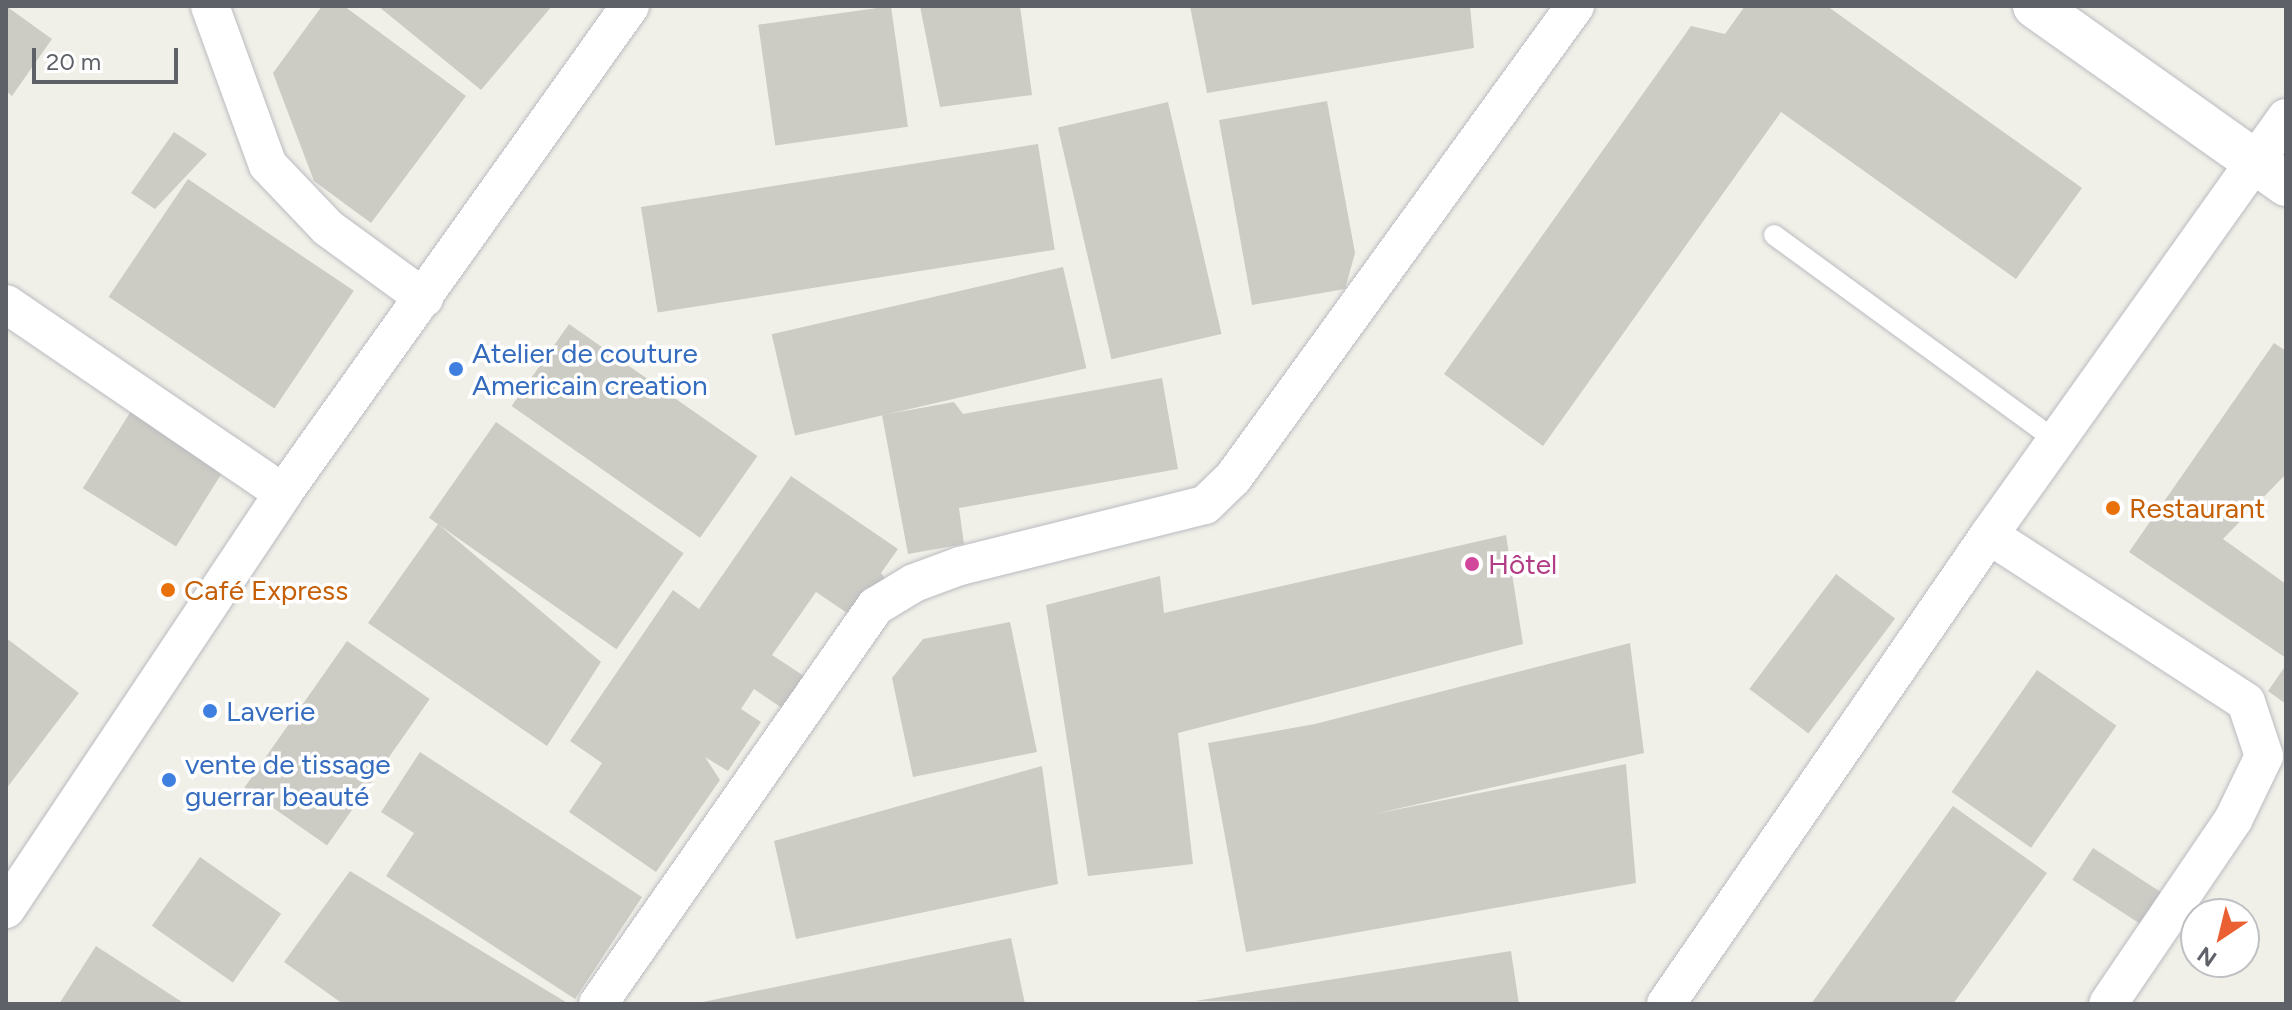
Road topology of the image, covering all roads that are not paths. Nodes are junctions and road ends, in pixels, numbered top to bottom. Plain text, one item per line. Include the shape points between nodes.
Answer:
1 (210, 6) edge
2 (630, 6) edge
3 (1575, 6) edge
4 (2035, 6) edge
5 (2286, 118) edge
6 (2271, 173) edge
7 (1774, 235) dead end
8 (424, 298) junction
9 (6, 304) edge
10 (2056, 441) junction
11 (283, 493) junction
12 (1989, 535) junction
13 (6, 909) edge
14 (598, 1004) edge
15 (1666, 1004) edge
16 (2108, 1004) edge

1 - 8 street via 268,165 328,228
2 - 8 street
3 - 14 street via 1233,478 1205,505 960,566 914,583 876,606
4 - 6 street
5 - 6 street
6 - 10 street
7 - 10 lane
8 - 11 street
9 - 11 street
10 - 12 street
11 - 13 street
12 - 15 street
12 - 16 street via 2246,702 2264,756 2233,820

